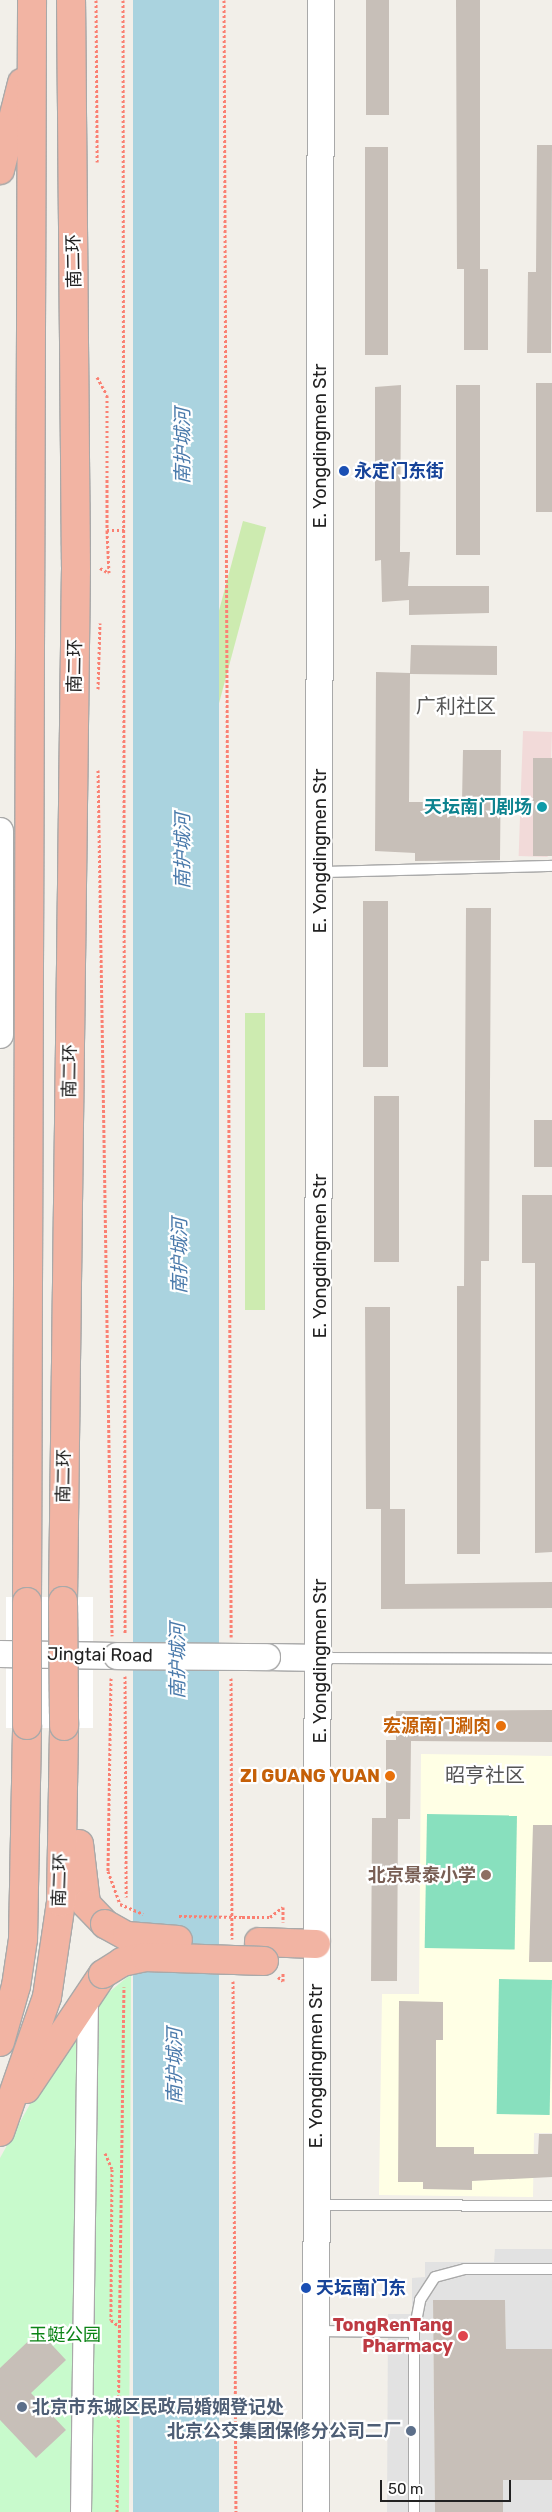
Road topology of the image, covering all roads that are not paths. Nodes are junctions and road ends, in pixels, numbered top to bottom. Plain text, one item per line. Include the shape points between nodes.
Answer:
1 (32, 0) edge
2 (71, 0) edge
3 (321, 0) edge
4 (32, 43) junction
5 (0, 170) edge
6 (0, 831) edge
7 (552, 866) edge
8 (320, 872) junction
9 (0, 1035) edge
10 (0, 1654) edge
11 (320, 1658) junction
12 (552, 1659) edge
13 (64, 1726) junction
14 (262, 1951) junction
15 (316, 1953) junction
16 (105, 1981) junction
17 (0, 2042) edge
18 (5, 2121) edge
19 (316, 2204) junction
20 (552, 2206) edge
21 (552, 2269) edge
22 (316, 2331) junction
23 (414, 2332) junction
24 (81, 2512) edge
25 (316, 2512) edge
26 (414, 2512) edge

1 - 4 highway, 南二环
2 - 13 highway, 南二环, bridge via 76,570
3 - 8 street, E. Yongdingmen Str
4 - 5 highway
4 - 17 highway, 南二环, bridge via 27,1725 23,1939 16,1986
6 - 9 street
7 - 8 lane
8 - 11 street, E. Yongdingmen Str
10 - 11 street, Jingtai Road, bridge
11 - 12 lane
11 - 15 street, E. Yongdingmen Str
13 - 14 highway, bridge via 80,1881 86,1904 105,1924 127,1936
13 - 18 highway, 南二环 via 61,1902 47,1997
14 - 15 highway
14 - 16 highway, bridge via 145,1957 122,1962
15 - 19 street, E. Yongdingmen Str
16 - 18 highway
16 - 24 street
19 - 20 lane
19 - 22 street, E. Yongdingmen Str
21 - 23 lane via 465,2270 435,2277 420,2300
22 - 23 lane
22 - 25 street, E. Yongdingmen Str
23 - 26 lane

